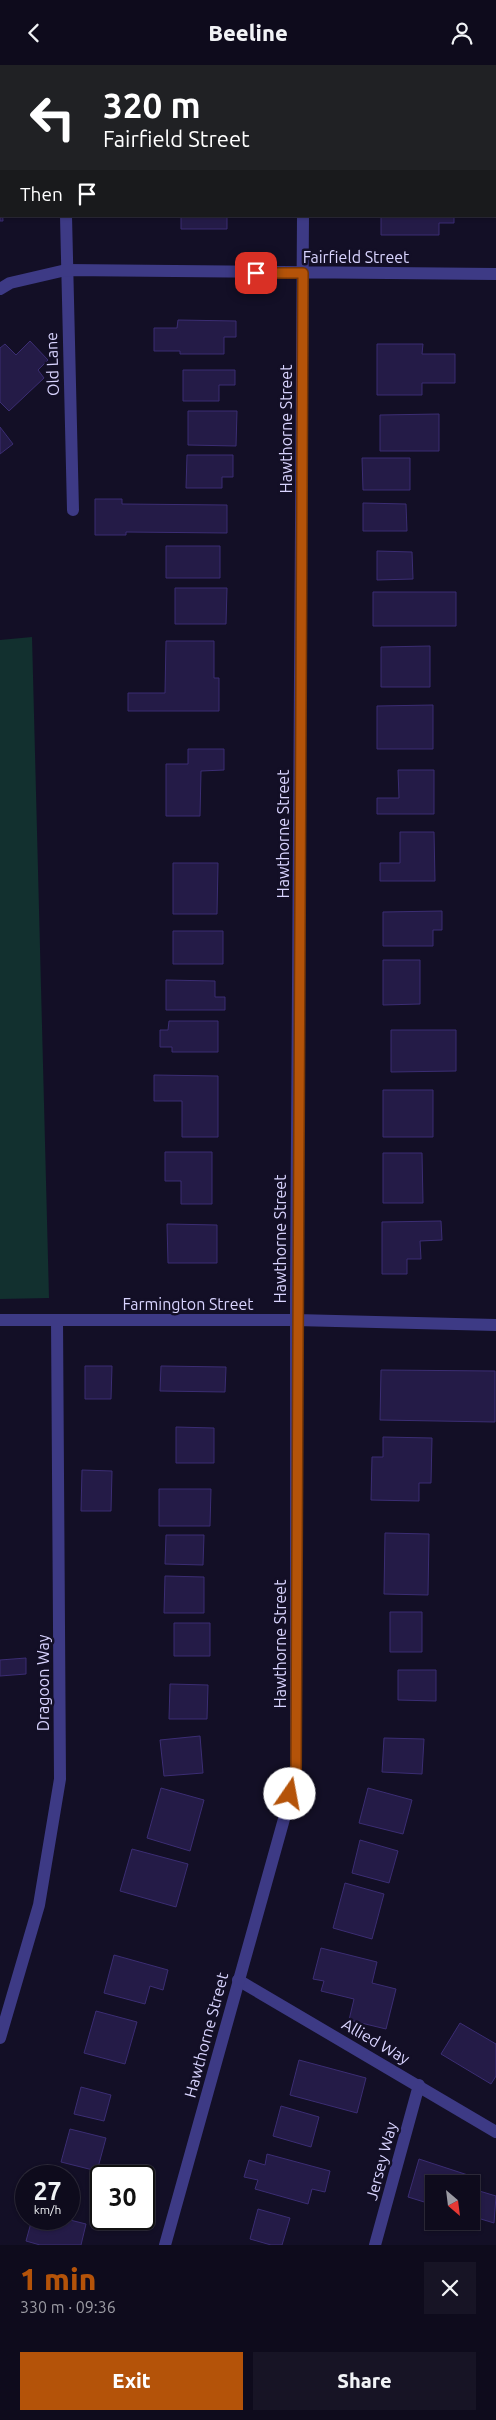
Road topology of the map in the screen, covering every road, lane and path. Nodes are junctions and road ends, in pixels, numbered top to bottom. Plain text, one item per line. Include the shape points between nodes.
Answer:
1 (66, 217) edge
2 (303, 217) edge
3 (66, 270) junction
4 (303, 273) junction
5 (496, 275) edge
6 (0, 289) edge
7 (73, 510) dead end
8 (0, 1320) edge
9 (57, 1320) junction
10 (296, 1320) junction
11 (496, 1325) edge
12 (238, 1980) junction
13 (0, 2039) edge
14 (419, 2085) junction
15 (496, 2132) edge
16 (165, 2245) edge
17 (375, 2245) edge

1 - 3 street, Old Lane
2 - 4 street, Hawthorne Street
3 - 4 street, Fairfield Street
3 - 6 street, Fairfield Street via 10,283
3 - 7 street, Old Lane
4 - 5 street, Fairfield Street
4 - 10 street, Hawthorne Street
8 - 9 street, Farmington Street
9 - 10 street, Farmington Street
9 - 13 street, Dragoon Way via 60,1779 39,1905
10 - 11 street, Farmington Street
10 - 12 street, Hawthorne Street via 296,1776
12 - 14 street, Allied Way
12 - 16 street, Hawthorne Street
14 - 15 street, Allied Way
14 - 17 street, Jersey Way

